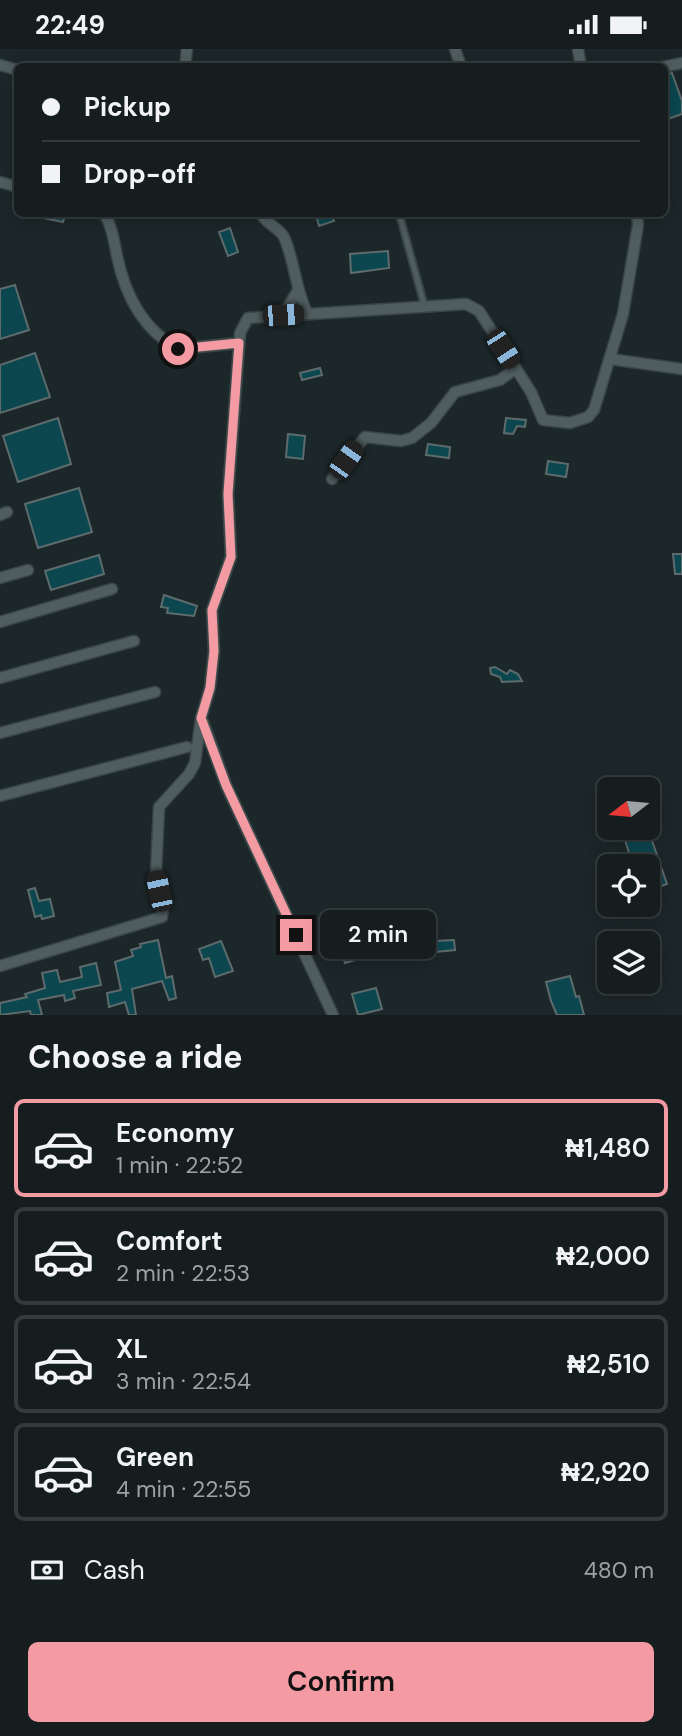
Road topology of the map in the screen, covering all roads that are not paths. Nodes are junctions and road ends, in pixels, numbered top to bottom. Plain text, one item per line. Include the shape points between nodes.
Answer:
1 (106, 217) edge
2 (263, 217) edge
3 (400, 217) edge
4 (636, 217) edge
5 (297, 292) junction
6 (424, 304) junction
7 (307, 313) junction
8 (283, 315) junction
9 (239, 343) junction
10 (610, 359) junction
11 (516, 368) junction
12 (682, 369) edge
13 (332, 479) dead end
14 (28, 569) dead end
15 (0, 578) edge
16 (112, 589) dead end
17 (0, 622) edge
18 (134, 641) dead end
19 (0, 678) edge
20 (155, 692) dead end
21 (201, 718) junction
22 (0, 733) edge
23 (187, 747) dead end
24 (0, 796) edge
25 (0, 966) edge
26 (333, 1015) edge

1 - 9 street via 124,287 146,323 178,349
2 - 5 street via 282,233 292,256
3 - 6 lane
4 - 10 street via 623,314
5 - 7 street
5 - 8 street
6 - 7 street
6 - 11 street via 474,306
7 - 8 street
8 - 9 street via 248,318
9 - 21 street via 228,494 231,557 212,610 213,663
10 - 11 street via 594,410 570,423 543,420
10 - 12 street
11 - 13 street via 500,380 455,392 431,423 412,438 365,437
14 - 15 street
16 - 17 street
18 - 19 street
20 - 22 street
21 - 25 street via 199,748 189,774 159,807 156,873 162,917
21 - 26 street via 226,785
23 - 24 street

